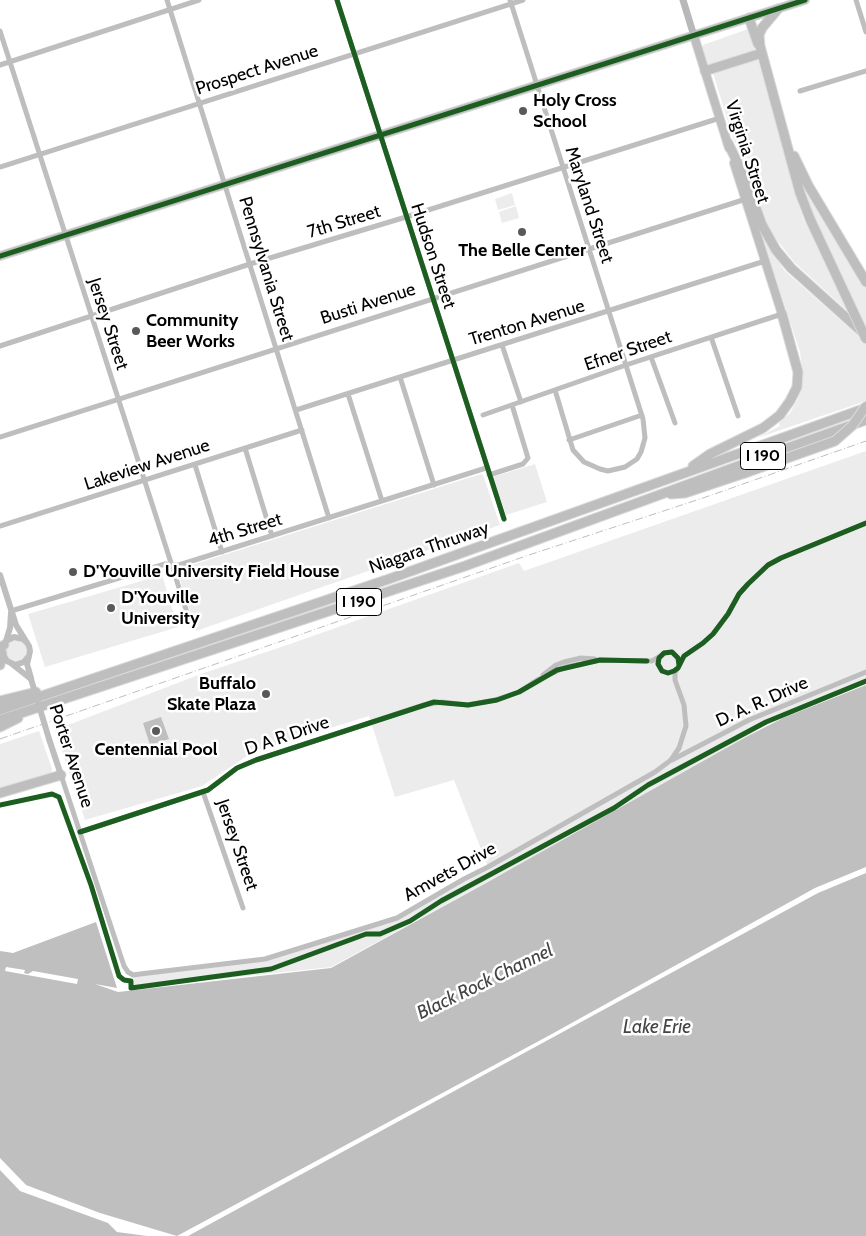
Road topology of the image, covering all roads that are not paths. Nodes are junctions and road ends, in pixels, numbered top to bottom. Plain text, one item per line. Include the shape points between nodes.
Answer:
1 (167, 0) edge
2 (199, 0) edge
3 (337, 0) edge
4 (523, 0) edge
5 (682, 0) edge
6 (805, 0) edge
7 (856, 0) edge
8 (510, 2) edge
9 (778, 9) junction
10 (170, 10) junction
11 (749, 18) junction
12 (0, 31) edge
13 (866, 32) edge
14 (694, 36) junction
15 (761, 50) junction
16 (354, 54) junction
17 (10, 62) junction
18 (0, 65) edge
19 (705, 71) junction
20 (866, 71) edge
21 (537, 86) junction
22 (800, 92) dead end
23 (200, 103) junction
24 (720, 118) junction
25 (380, 135) junction
26 (786, 138) junction
27 (728, 143) junction
28 (40, 154) junction
29 (0, 167) edge
30 (563, 167) junction
31 (225, 185) junction
32 (746, 199) junction
33 (406, 217) junction
34 (66, 235) junction
35 (589, 249) junction
36 (0, 256) edge
37 (765, 261) junction
38 (250, 264) junction
39 (866, 282) edge
40 (432, 298) junction
41 (609, 311) junction
42 (782, 314) junction
43 (92, 316) junction
44 (866, 335) edge
45 (711, 337) junction
46 (866, 339) edge
47 (502, 345) junction
48 (0, 346) edge
49 (277, 348) junction
50 (651, 357) junction
51 (452, 360) junction
52 (626, 365) junction
53 (400, 377) junction
54 (554, 390) junction
55 (348, 394) junction
56 (118, 400) junction
57 (521, 402) junction
58 (512, 405) junction
59 (866, 407) edge
60 (296, 410) junction
61 (483, 415) dead end
62 (738, 416) dead end
63 (642, 417) junction
64 (866, 420) edge
65 (675, 423) dead end
66 (302, 430) junction
67 (0, 438) edge
68 (569, 440) junction
69 (245, 448) junction
70 (195, 465) junction
71 (486, 468) junction
72 (684, 473) junction
73 (489, 476) junction
74 (145, 481) junction
75 (434, 484) junction
76 (662, 494) junction
77 (382, 501) junction
78 (329, 518) junction
79 (504, 519) dead end
80 (866, 523) edge
81 (0, 526) edge
82 (272, 536) junction
83 (222, 552) junction
84 (171, 564) junction
85 (0, 575) edge
86 (11, 611) junction
87 (191, 625) dead end
88 (26, 642) junction
89 (3, 647) edge
90 (672, 652) junction
91 (663, 654) junction
92 (687, 654) junction
93 (29, 656) junction
94 (647, 661) junction
95 (11, 664) junction
96 (0, 665) edge
97 (678, 666) junction
98 (124, 667) junction
99 (663, 671) junction
100 (866, 672) edge
101 (31, 679) junction
102 (675, 680) junction
103 (0, 701) edge
104 (0, 710) edge
105 (28, 712) junction
106 (0, 720) edge
107 (0, 727) edge
108 (672, 760) junction
109 (61, 775) junction
110 (203, 792) junction
111 (0, 793) edge
112 (80, 832) junction
113 (244, 908) dead end
114 (140, 974) joint

1 - 10 street, Pennsylvania Street
2 - 10 street
3 - 16 street, Hudson Street
4 - 8 street, Prospect Avenue
5 - 14 main road, Virginia Street
6 - 9 main road
7 - 13 street
8 - 16 street, Prospect Avenue
8 - 21 street, Maryland Street
9 - 11 main road
9 - 15 highway via 759,35
10 - 17 street
10 - 23 street, Pennsylvania Street
11 - 14 main road
11 - 15 highway
12 - 17 street, Jersey Street
14 - 19 main road, Virginia Street
14 - 21 main road
15 - 19 highway
15 - 26 highway
16 - 23 street, Prospect Avenue
16 - 25 street, Hudson Street
17 - 18 street
17 - 28 street, Jersey Street
19 - 24 main road, Virginia Street
20 - 22 street
21 - 25 main road
21 - 30 street, Maryland Street
23 - 28 street, Prospect Avenue
23 - 31 street, Pennsylvania Street
24 - 27 main road, Virginia Street
24 - 30 street, 7th Street
25 - 31 main road
25 - 33 street, Hudson Street
26 - 39 highway via 808,185
26 - 46 highway, bridge via 810,219
27 - 32 main road, Virginia Street
27 - 44 highway via 762,226 776,250 791,268
28 - 29 street, Prospect Avenue
28 - 34 street, Jersey Street
30 - 33 street, 7th Street
30 - 35 street, Maryland Street
31 - 34 main road
31 - 38 street, Pennsylvania Street
32 - 35 street, Busti Avenue
32 - 37 main road, Virginia Street
33 - 38 street, 7th Street
33 - 40 street, Hudson Street
34 - 36 main road
34 - 43 street, Jersey Street
35 - 40 street, Busti Avenue
35 - 41 street, Maryland Street
37 - 41 street, Trenton Avenue
37 - 42 main road, Virginia Street
38 - 43 street, 7th Street
38 - 49 street, Pennsylvania Street
40 - 49 street, Busti Avenue
40 - 51 street, Hudson Street
41 - 47 street, Trenton Avenue
41 - 52 street, Maryland Street
42 - 45 street, Efner Street
42 - 72 highway via 798,372 797,387 790,401 767,425 710,454
43 - 48 street, 7th Street
43 - 56 street, Jersey Street
45 - 50 street, Efner Street
45 - 62 street
47 - 51 street, Trenton Avenue
47 - 57 street
49 - 56 street, Busti Avenue
49 - 60 street, Pennsylvania Street
50 - 52 street, Efner Street
50 - 65 street
51 - 53 street, Trenton Avenue
51 - 71 street, Hudson Street
52 - 54 street, Efner Street
52 - 63 street, Maryland Street
53 - 55 street, Trenton Avenue
53 - 75 street
54 - 57 street, Efner Street
54 - 68 street, Maryland Street
55 - 60 street, Trenton Avenue
55 - 77 street
56 - 67 street, Busti Avenue
56 - 74 street, Jersey Street
57 - 58 street, Efner Street
58 - 61 street, Efner Street
58 - 73 street via 528,458 523,464
59 - 72 highway, Niagara Thruway / I 190
59 - 76 highway, bridge via 835,441 685,493
60 - 66 street, Pennsylvania Street
63 - 68 street
63 - 68 street, Maryland Street via 645,438 641,452 632,464 617,470 608,471 584,462
64 - 76 highway, Niagara Thruway / I 190
66 - 69 street, Lakeview Avenue
66 - 78 street, Pennsylvania Street
69 - 70 street, Lakeview Avenue
69 - 82 street
70 - 74 street, Lakeview Avenue
70 - 83 street
71 - 73 street, Hudson Street
71 - 75 street, 4th Street
72 - 98 highway, Niagara Thruway / I 190 via 389,579
73 - 79 street, Hudson Street
74 - 81 street, Lakeview Avenue
74 - 84 street, Jersey Street
75 - 77 street, 4th Street
76 - 105 highway, Niagara Thruway / I 190 via 456,569
77 - 78 street, 4th Street
78 - 82 street, 4th Street
80 - 92 street via 768,565 739,594 713,634
82 - 83 street, 4th Street
83 - 84 street, 4th Street via 179,565
84 - 86 street, 4th Street
84 - 87 street, Jersey Street
85 - 86 street, Porter Avenue
86 - 88 street, Porter Avenue
86 - 89 street, Porter Avenue via 10,628
88 - 89 street via 14,637
88 - 93 street, Porter Avenue
89 - 95 street via 7,662
89 - 96 highway
90 - 91 street
90 - 92 street
90 - 97 street via 678,658
91 - 94 street
91 - 99 street via 658,662
92 - 97 street
93 - 95 street via 20,664
93 - 101 street, Porter Avenue via 27,664
94 - 99 street
94 - 110 street, D A R Drive via 600,660 566,667 497,700 468,705 442,702 424,705 246,764
95 - 101 street
97 - 99 street via 673,672
97 - 102 street
98 - 103 highway via 105,669
98 - 104 highway, Niagara Thruway / I 190
99 - 102 street
100 - 108 street, D. A. R. Drive via 749,720
101 - 109 street, Porter Avenue, bridge
102 - 108 street via 685,710 686,726
105 - 106 highway, Niagara Thruway / I 190
105 - 107 highway
108 - 114 street, Amvets Drive via 397,918 265,959
109 - 111 highway
109 - 112 street, Porter Avenue
110 - 112 street, D A R Drive
110 - 113 street, Jersey Street
112 - 114 street, Porter Avenue via 124,966 131,974

